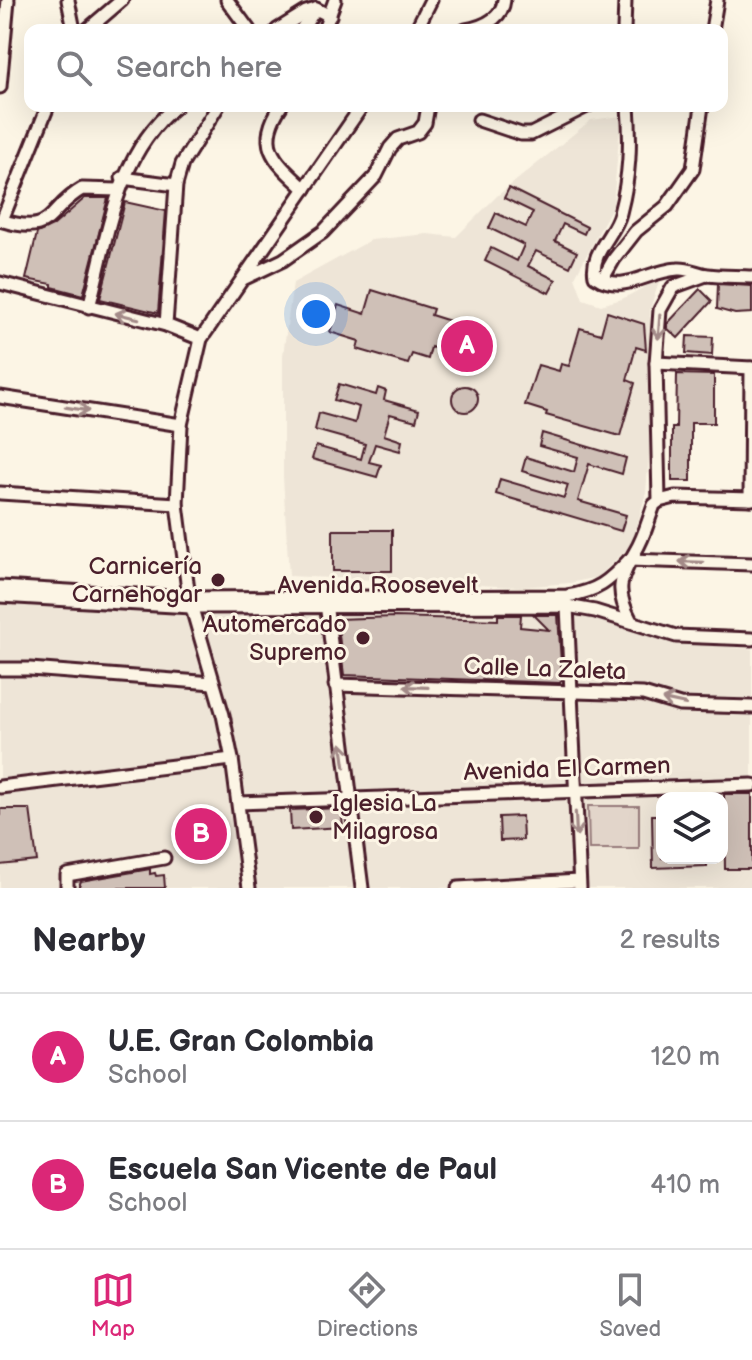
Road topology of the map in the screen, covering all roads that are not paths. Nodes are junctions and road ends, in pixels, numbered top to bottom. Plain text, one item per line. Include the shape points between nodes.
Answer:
1 (8, 0) edge
2 (68, 0) edge
3 (122, 0) edge
4 (227, 0) edge
5 (335, 0) edge
6 (431, 0) edge
7 (504, 0) edge
8 (625, 0) edge
9 (717, 0) edge
10 (316, 9) junction
11 (2, 15) edge
12 (330, 16) junction
13 (73, 24) edge
14 (94, 24) edge
15 (242, 24) edge
16 (287, 24) edge
17 (305, 24) edge
18 (327, 24) edge
19 (419, 24) edge
20 (486, 24) edge
21 (624, 24) edge
22 (713, 24) edge
23 (0, 87) edge
24 (46, 112) edge
25 (170, 112) edge
26 (214, 112) edge
27 (278, 112) edge
28 (358, 112) edge
29 (427, 112) edge
30 (575, 112) edge
31 (628, 112) edge
32 (701, 112) edge
33 (479, 120) dead end
34 (121, 184) junction
35 (176, 185) junction
36 (305, 189) junction
37 (1, 220) edge
38 (706, 275) junction
39 (752, 277) edge
40 (245, 278) junction
41 (602, 280) junction
42 (0, 283) edge
43 (89, 307) junction
44 (166, 325) junction
45 (201, 339) junction
46 (656, 363) junction
47 (751, 368) edge
48 (0, 397) edge
49 (181, 425) junction
50 (0, 493) edge
51 (751, 499) edge
52 (659, 501) junction
53 (177, 504) junction
54 (629, 560) junction
55 (752, 564) edge
56 (0, 587) edge
57 (0, 596) edge
58 (190, 603) junction
59 (326, 603) junction
60 (567, 606) junction
61 (631, 621) junction
62 (752, 639) edge
63 (0, 669) edge
64 (213, 683) junction
65 (335, 685) junction
66 (571, 692) junction
67 (752, 707) edge
68 (232, 759) junction
69 (752, 785) edge
70 (0, 787) edge
71 (574, 791) junction
72 (349, 799) junction
73 (239, 803) junction
74 (164, 858) dead end
75 (580, 884) edge
76 (67, 888) edge
77 (249, 888) edge
78 (362, 888) edge
79 (458, 888) edge

1 - 11 street
2 - 13 street
3 - 14 street
4 - 15 street
5 - 12 street
6 - 19 street
7 - 20 street via 502,11
8 - 21 street
9 - 22 street
10 - 12 street
10 - 16 street
10 - 17 street
11 - 23 street
12 - 18 street
24 - 37 street
25 - 34 street via 148,133
26 - 35 street via 182,164
27 - 36 street via 268,130 270,149
28 - 36 street
29 - 40 street via 418,132 398,139 376,176 323,232
30 - 33 street via 531,134
31 - 41 street via 631,157 616,226 594,268
32 - 41 street via 693,169 667,206 636,231
34 - 35 street
34 - 37 street via 82,189 42,224
34 - 43 street
35 - 44 street
36 - 40 street
38 - 39 street
38 - 41 street via 680,269 621,286
38 -> 46 street via 673,287 660,310
40 - 45 street
42 - 43 street
44 -> 43 street
44 - 45 street
45 - 49 street
46 - 47 street
46 - 52 street
47 - 51 street
48 -> 49 street
49 - 53 street
50 - 53 street
51 - 52 street
52 - 54 street
53 - 58 street
55 -> 54 street
54 - 59 street, Avenida Roosevelt via 592,591 567,596
54 - 61 street via 620,595
56 - 58 street, Avenida Roosevelt
57 - 58 street, Avenida Roosevelt
58 - 59 street, Avenida Roosevelt
58 - 64 street
59 - 60 street, Avenida Roosevelt
59 - 65 street
60 - 61 street, Avenida Roosevelt
60 - 66 street
61 - 62 street, Avenida Roosevelt via 676,636
63 - 64 street
64 - 68 street
66 -> 65 street, Calle La Zaleta
72 -> 65 street
67 -> 66 street, Calle La Zaleta
66 - 71 street
68 - 70 street
68 - 73 street
69 - 71 street, Avenida El Carmen
71 - 72 street, Avenida El Carmen
71 -> 75 street
72 - 73 street, Avenida El Carmen
72 - 78 street
73 - 77 street
74 - 76 street via 67,875
75 - 79 street

